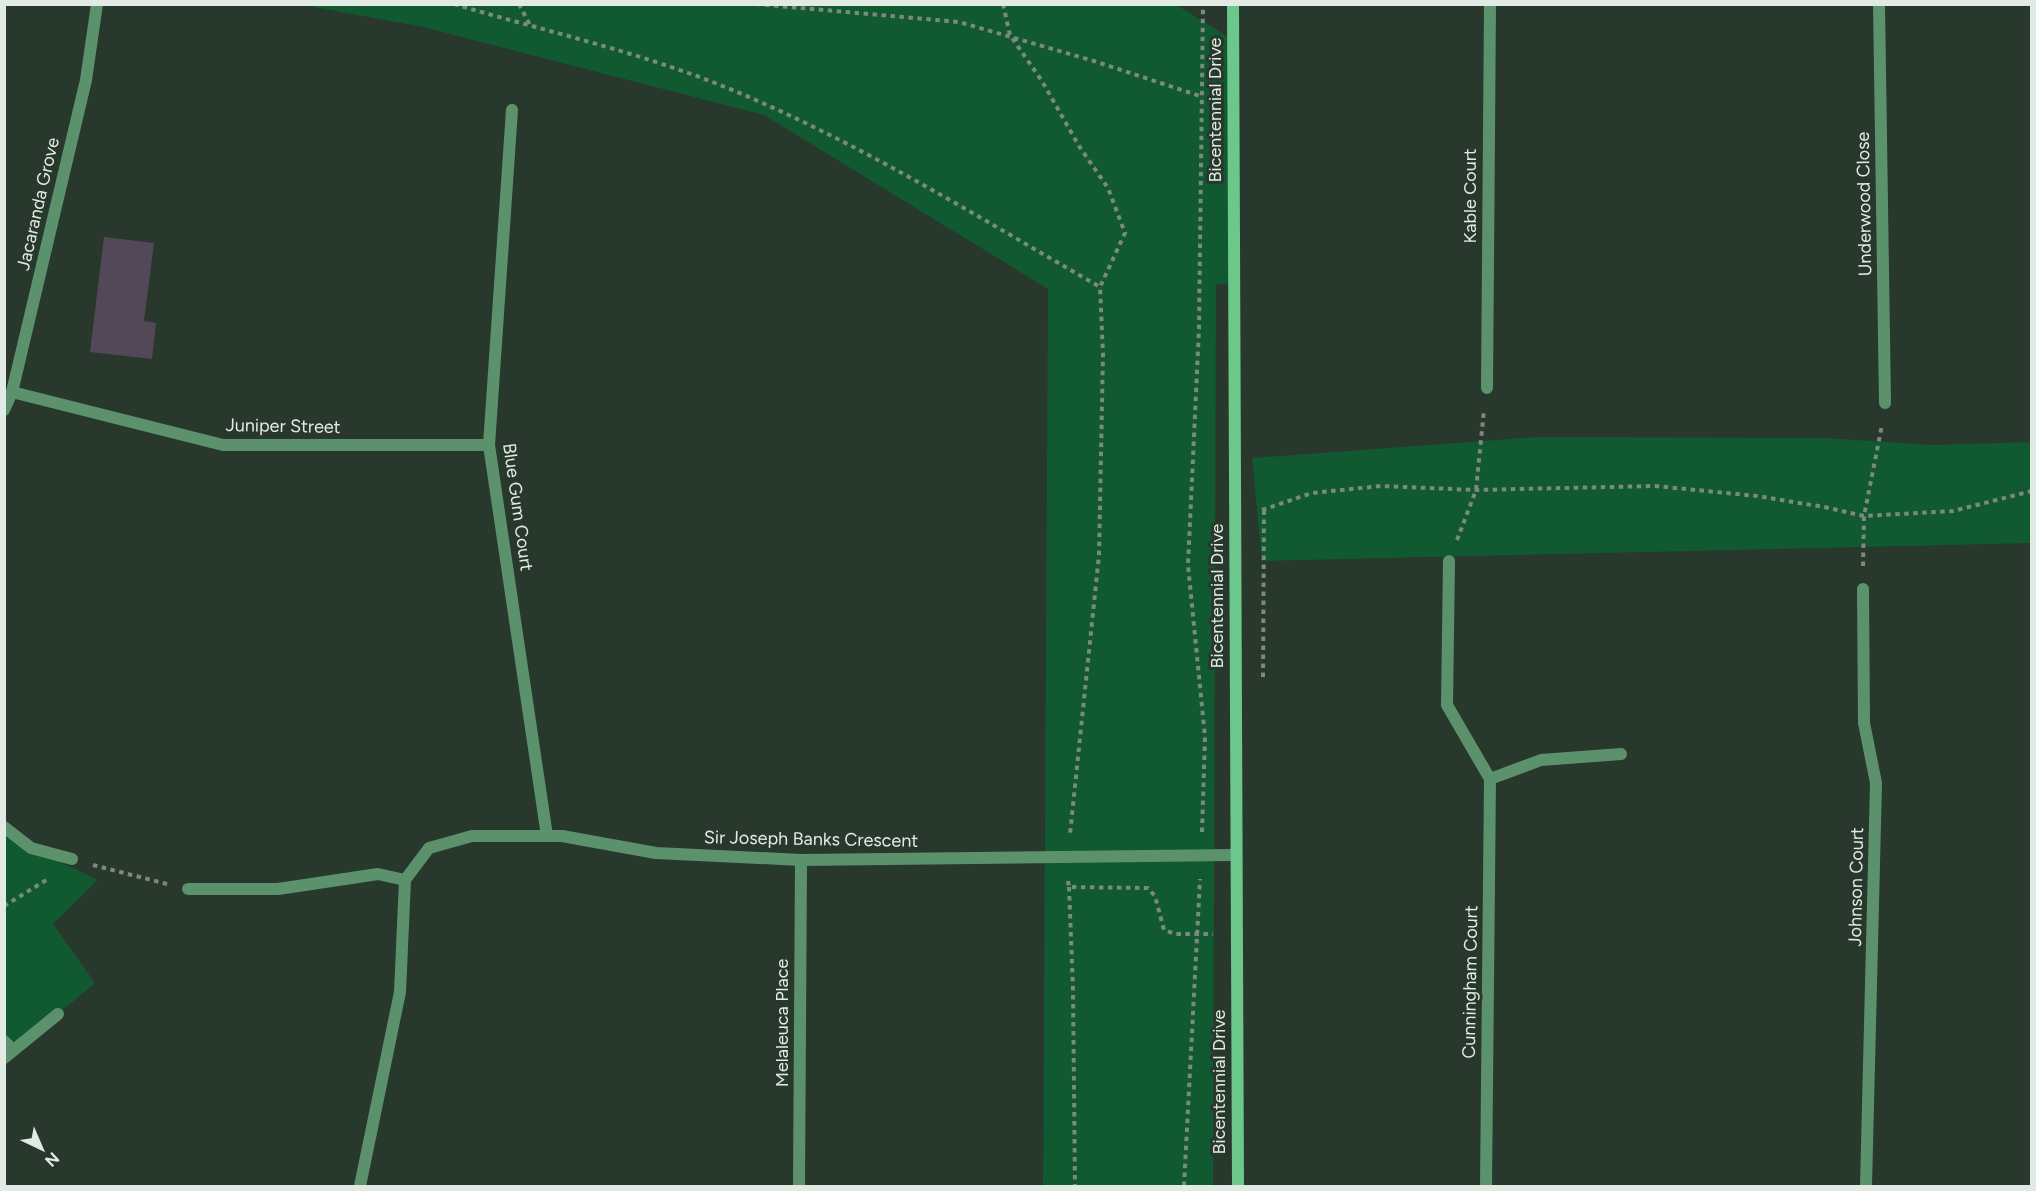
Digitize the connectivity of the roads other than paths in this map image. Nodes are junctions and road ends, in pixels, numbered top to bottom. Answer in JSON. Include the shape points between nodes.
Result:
{"nodes":[{"id":1,"x":97,"y":4,"type":"edge"},
{"id":2,"x":1233,"y":4,"type":"edge"},
{"id":3,"x":1490,"y":4,"type":"edge"},
{"id":4,"x":1879,"y":4,"type":"edge"},
{"id":5,"x":512,"y":110,"type":"dead end"},
{"id":6,"x":1487,"y":388,"type":"road end"},
{"id":7,"x":12,"y":392,"type":"junction"},
{"id":8,"x":1885,"y":403,"type":"road end"},
{"id":9,"x":4,"y":410,"type":"edge"},
{"id":10,"x":489,"y":445,"type":"junction"},
{"id":11,"x":1449,"y":561,"type":"road end"},
{"id":12,"x":1863,"y":589,"type":"road end"},
{"id":13,"x":1621,"y":754,"type":"dead end"},
{"id":14,"x":1490,"y":779,"type":"junction"},
{"id":15,"x":4,"y":827,"type":"edge"},
{"id":16,"x":547,"y":836,"type":"junction"},
{"id":17,"x":1235,"y":855,"type":"junction"},
{"id":18,"x":72,"y":859,"type":"road end"},
{"id":19,"x":801,"y":860,"type":"junction"},
{"id":20,"x":405,"y":880,"type":"junction"},
{"id":21,"x":188,"y":889,"type":"road end"},
{"id":22,"x":58,"y":1014,"type":"dead end"},
{"id":23,"x":4,"y":1041,"type":"edge"},
{"id":24,"x":9,"y":1054,"type":"edge"},
{"id":25,"x":360,"y":1186,"type":"edge"},
{"id":26,"x":799,"y":1186,"type":"edge"},
{"id":27,"x":1238,"y":1186,"type":"edge"},
{"id":28,"x":1485,"y":1186,"type":"edge"},
{"id":29,"x":1866,"y":1186,"type":"edge"}],
"edges":[{"from":1,"to":7,"type":"street","name":"Jacaranda Grove","via":[[86,80]]},
{"from":2,"to":17,"type":"street","name":"Bicentennial Drive"},
{"from":3,"to":6,"type":"street","name":"Kable Court"},
{"from":4,"to":8,"type":"street","name":"Underwood Close"},
{"from":5,"to":10,"type":"street","name":"Blue Gum Court"},
{"from":7,"to":9,"type":"street","name":"Jacaranda Grove"},
{"from":7,"to":10,"type":"street","name":"Juniper Street","via":[[223,445]]},
{"from":10,"to":16,"type":"street","name":"Blue Gum Court"},
{"from":11,"to":14,"type":"street","via":[[1447,705]]},
{"from":12,"to":29,"type":"street","name":"Johnson Court","via":[[1864,723],[1876,783]]},
{"from":13,"to":14,"type":"street","via":[[1541,760]]},
{"from":14,"to":28,"type":"street","name":"Cunningham Court"},
{"from":15,"to":18,"type":"street","via":[[31,848]]},
{"from":16,"to":19,"type":"street","name":"Sir Joseph Banks Crescent","via":[[656,854]]},
{"from":16,"to":20,"type":"street","name":"Sir Joseph Banks Crescent","via":[[472,836],[429,848]]},
{"from":17,"to":19,"type":"street","name":"Sir Joseph Banks Crescent"},
{"from":17,"to":27,"type":"street","name":"Bicentennial Drive"},
{"from":19,"to":26,"type":"street","name":"Melaleuca Place"},
{"from":20,"to":21,"type":"street","via":[[378,874],[278,889]]},
{"from":20,"to":25,"type":"street","via":[[400,992]]},
{"from":22,"to":24,"type":"street"},
{"from":23,"to":24,"type":"street"}]}
